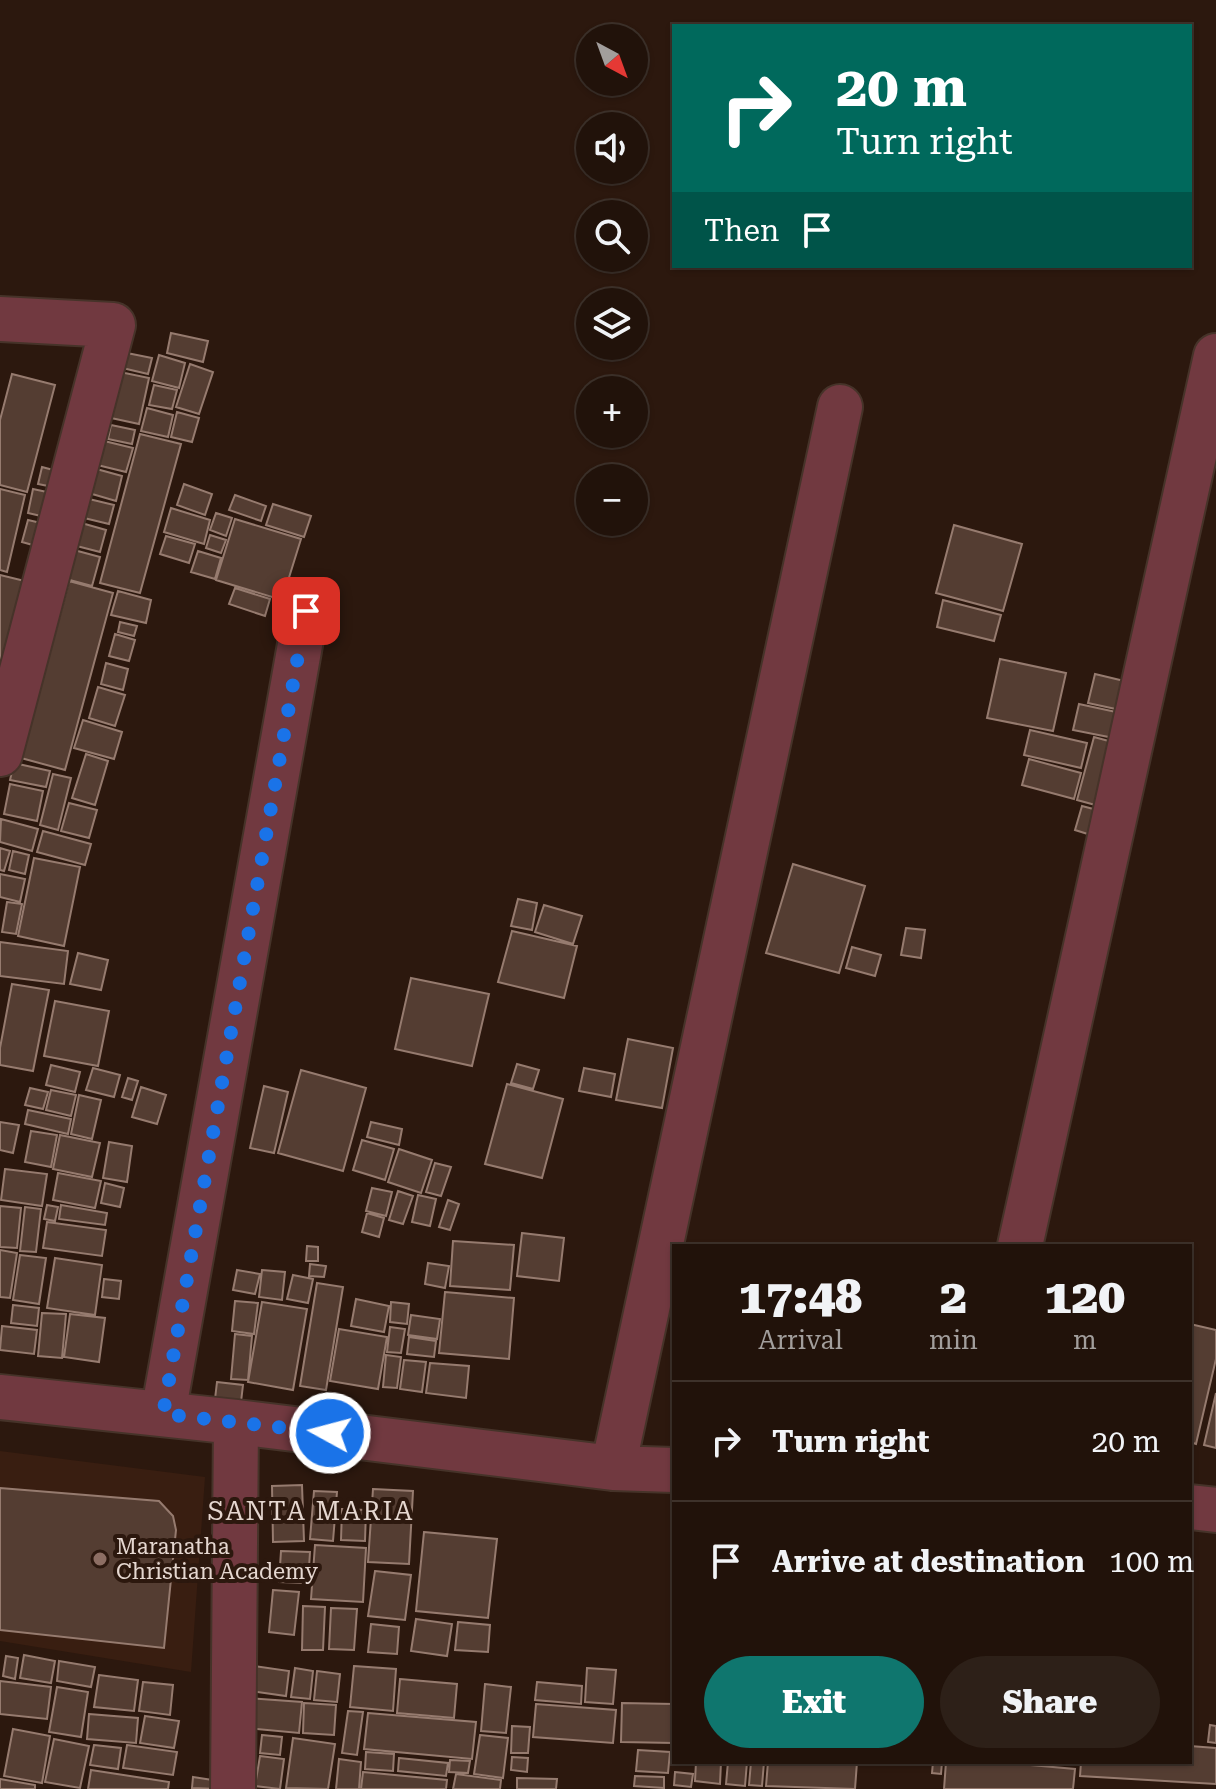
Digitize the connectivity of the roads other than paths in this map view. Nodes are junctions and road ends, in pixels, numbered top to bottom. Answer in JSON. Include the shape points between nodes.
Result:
{"nodes":[{"id":1,"x":0,"y":319,"type":"edge"},
{"id":2,"x":1216,"y":356,"type":"edge"},
{"id":3,"x":840,"y":407,"type":"dead end"},
{"id":4,"x":306,"y":611,"type":"dead end"},
{"id":5,"x":0,"y":754,"type":"edge"},
{"id":6,"x":1020,"y":1244,"type":"edge"},
{"id":7,"x":0,"y":1397,"type":"edge"},
{"id":8,"x":163,"y":1414,"type":"junction"},
{"id":9,"x":236,"y":1422,"type":"junction"},
{"id":10,"x":613,"y":1468,"type":"junction"},
{"id":11,"x":672,"y":1470,"type":"edge"},
{"id":12,"x":1192,"y":1507,"type":"edge"},
{"id":13,"x":1216,"y":1510,"type":"edge"},
{"id":14,"x":233,"y":1789,"type":"edge"}],
"edges":[{"from":1,"to":5,"type":"street","via":[[113,325]]},
{"from":2,"to":6,"type":"street"},
{"from":3,"to":10,"type":"street"},
{"from":4,"to":8,"type":"street"},
{"from":7,"to":8,"type":"street"},
{"from":8,"to":9,"type":"street"},
{"from":9,"to":10,"type":"street"},
{"from":9,"to":14,"type":"street"},
{"from":10,"to":11,"type":"street"},
{"from":12,"to":13,"type":"street"}]}
